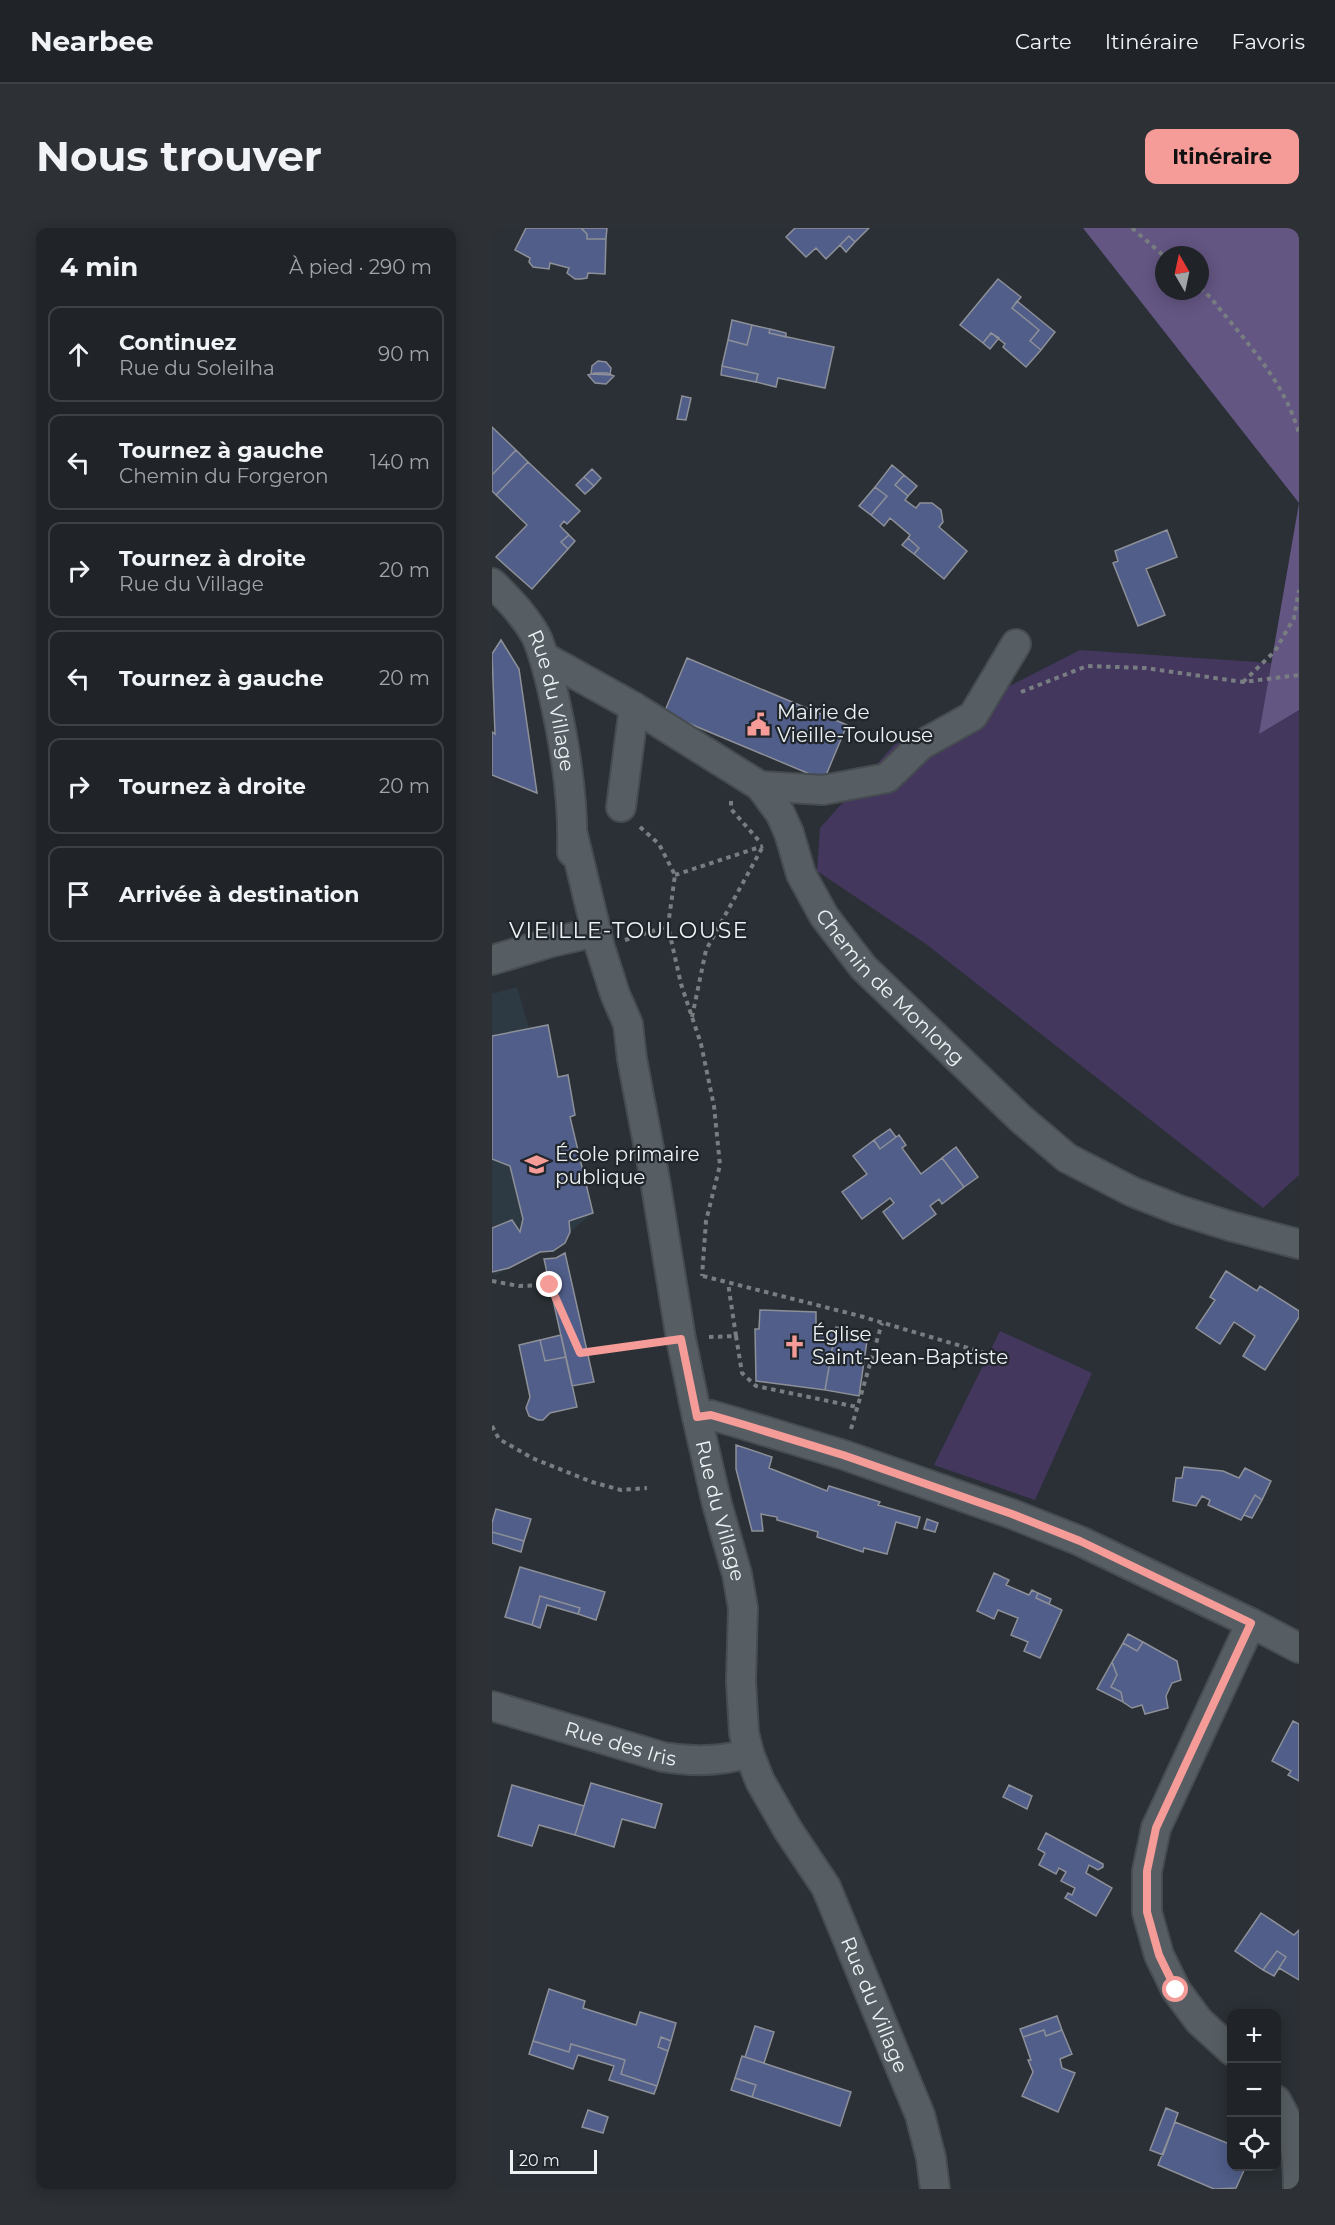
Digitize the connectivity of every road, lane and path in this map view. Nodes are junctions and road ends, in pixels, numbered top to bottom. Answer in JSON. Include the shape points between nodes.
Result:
{"nodes":[{"id":1,"x":1132,"y":228,"type":"edge"},
{"id":2,"x":1155,"y":248,"type":"edge"},
{"id":3,"x":1209,"y":296,"type":"edge"},
{"id":4,"x":1299,"y":434,"type":"edge"},
{"id":5,"x":492,"y":583,"type":"edge"},
{"id":6,"x":1299,"y":590,"type":"edge"},
{"id":7,"x":1016,"y":644,"type":"dead end"},
{"id":8,"x":544,"y":657,"type":"junction"},
{"id":9,"x":1299,"y":675,"type":"edge"},
{"id":10,"x":1243,"y":682,"type":"junction"},
{"id":11,"x":1017,"y":693,"type":"dead end"},
{"id":12,"x":634,"y":707,"type":"junction"},
{"id":13,"x":760,"y":786,"type":"junction"},
{"id":14,"x":621,"y":807,"type":"dead end"},
{"id":15,"x":645,"y":832,"type":"dead end"},
{"id":16,"x":763,"y":846,"type":"junction"},
{"id":17,"x":675,"y":875,"type":"junction"},
{"id":18,"x":668,"y":926,"type":"junction"},
{"id":19,"x":589,"y":934,"type":"junction"},
{"id":20,"x":627,"y":939,"type":"dead end"},
{"id":21,"x":492,"y":960,"type":"edge"},
{"id":22,"x":692,"y":1017,"type":"junction"},
{"id":23,"x":1299,"y":1244,"type":"edge"},
{"id":24,"x":492,"y":1281,"type":"edge"},
{"id":25,"x":728,"y":1283,"type":"junction"},
{"id":26,"x":882,"y":1323,"type":"junction"},
{"id":27,"x":736,"y":1336,"type":"junction"},
{"id":28,"x":720,"y":1338,"type":"dead end"},
{"id":29,"x":681,"y":1339,"type":"junction"},
{"id":30,"x":988,"y":1354,"type":"dead end"},
{"id":31,"x":857,"y":1407,"type":"junction"},
{"id":32,"x":697,"y":1417,"type":"junction"},
{"id":33,"x":492,"y":1426,"type":"edge"},
{"id":34,"x":843,"y":1455,"type":"junction"},
{"id":35,"x":647,"y":1488,"type":"dead end"},
{"id":36,"x":1251,"y":1623,"type":"junction"},
{"id":37,"x":1299,"y":1648,"type":"edge"},
{"id":38,"x":492,"y":1706,"type":"edge"},
{"id":39,"x":743,"y":1755,"type":"junction"},
{"id":40,"x":1227,"y":2046,"type":"edge"},
{"id":41,"x":1281,"y":2108,"type":"edge"},
{"id":42,"x":935,"y":2189,"type":"edge"},
{"id":43,"x":1298,"y":2189,"type":"edge"}],
"edges":[{"from":1,"to":2,"type":"path"},
{"from":3,"to":4,"type":"path","via":[[1273,376]]},
{"from":5,"to":8,"type":"street","name":"Rue du Village","via":[[524,617]]},
{"from":6,"to":10,"type":"path","via":[[1294,618],[1275,651]]},
{"from":7,"to":13,"type":"street","via":[[973,716],[921,745],[887,778],[823,790]]},
{"from":8,"to":12,"type":"street","name":"Chemin de Monlong"},
{"from":8,"to":19,"type":"street","name":"Rue du Village","via":[[562,736],[573,835],[572,877]]},
{"from":9,"to":10,"type":"path"},
{"from":10,"to":11,"type":"path","via":[[1144,668],[1087,666]]},
{"from":12,"to":13,"type":"street","name":"Chemin de Monlong"},
{"from":12,"to":14,"type":"street"},
{"from":13,"to":16,"type":"path","via":[[732,790],[730,809]]},
{"from":13,"to":23,"type":"street","name":"Chemin de Monlong","via":[[780,813],[801,874],[820,908],[863,968],[1067,1158],[1133,1192],[1179,1210]]},
{"from":15,"to":17,"type":"path","via":[[659,844]]},
{"from":16,"to":17,"type":"path"},
{"from":16,"to":22,"type":"path","via":[[706,950]]},
{"from":17,"to":18,"type":"path"},
{"from":18,"to":20,"type":"path"},
{"from":18,"to":22,"type":"path"},
{"from":19,"to":21,"type":"street"},
{"from":19,"to":29,"type":"street","name":"Rue du Village","via":[[592,981],[632,1059]]},
{"from":22,"to":25,"type":"path","via":[[714,1106],[720,1165],[706,1221],[702,1276]]},
{"from":24,"to":29,"type":"path","via":[[519,1286],[550,1285],[580,1353]]},
{"from":25,"to":26,"type":"path"},
{"from":25,"to":27,"type":"path"},
{"from":26,"to":30,"type":"path"},
{"from":26,"to":31,"type":"path"},
{"from":27,"to":28,"type":"path"},
{"from":27,"to":31,"type":"path","via":[[742,1373],[756,1386]]},
{"from":29,"to":32,"type":"street","name":"Rue du Village"},
{"from":31,"to":34,"type":"path"},
{"from":32,"to":34,"type":"street","via":[[711,1415]]},
{"from":32,"to":39,"type":"street","name":"Rue du Village","via":[[743,1608]]},
{"from":33,"to":35,"type":"path","via":[[499,1439],[532,1458],[621,1490]]},
{"from":34,"to":36,"type":"street","via":[[1080,1541]]},
{"from":36,"to":37,"type":"street"},
{"from":36,"to":40,"type":"street","via":[[1156,1828],[1147,1871],[1147,1912],[1159,1955],[1176,1990],[1199,2021]]},
{"from":38,"to":39,"type":"street","name":"Rue des Iris","via":[[663,1757],[689,1761],[727,1760]]},
{"from":39,"to":42,"type":"street","name":"Rue du Village","via":[[826,1887],[920,2115]]},
{"from":41,"to":43,"type":"street","via":[[1298,2156]]}]}
